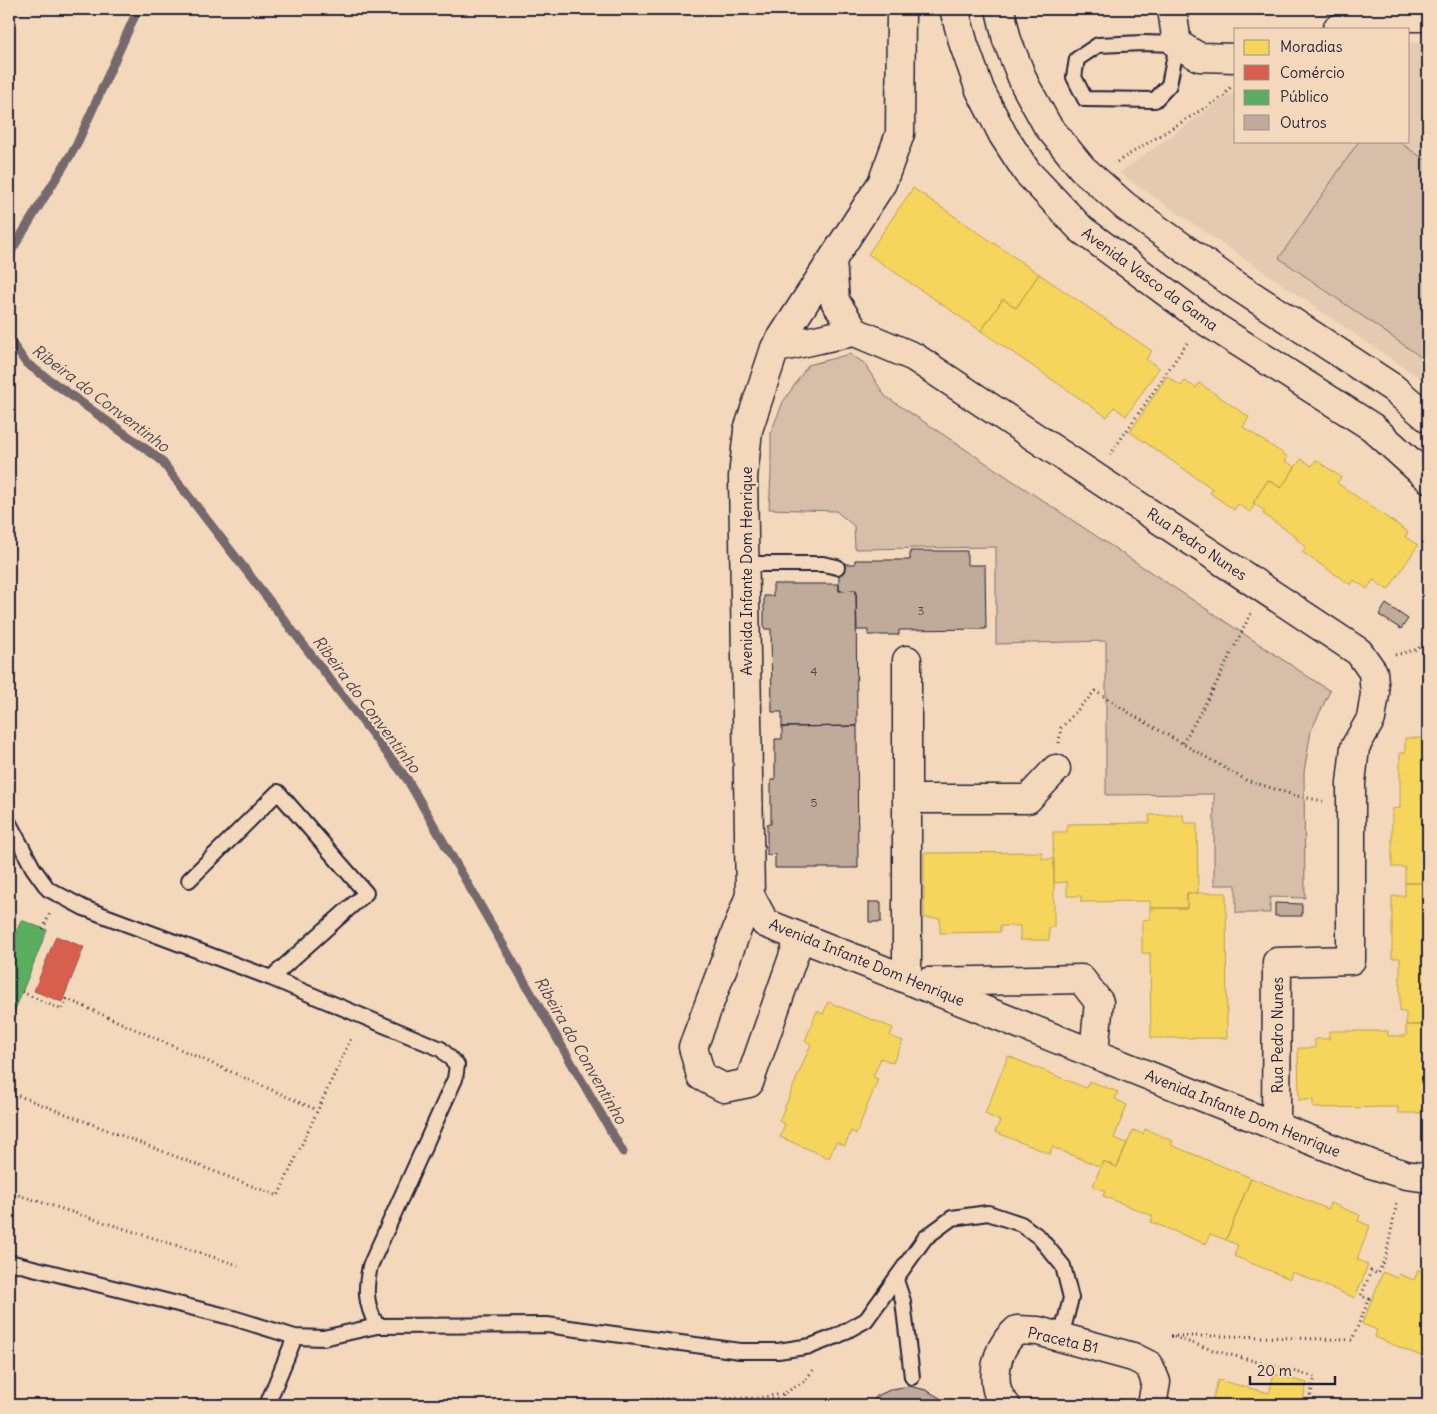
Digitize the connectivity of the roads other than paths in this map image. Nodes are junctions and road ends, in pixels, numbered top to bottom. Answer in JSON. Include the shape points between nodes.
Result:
{"nodes":[{"id":1,"x":901,"y":9,"type":"edge"},
{"id":2,"x":954,"y":9,"type":"edge"},
{"id":3,"x":1000,"y":9,"type":"edge"},
{"id":4,"x":1172,"y":9,"type":"edge"},
{"id":5,"x":1428,"y":17,"type":"edge"},
{"id":6,"x":1341,"y":28,"type":"edge"},
{"id":7,"x":1177,"y":44,"type":"junction"},
{"id":8,"x":1234,"y":58,"type":"edge"},
{"id":9,"x":832,"y":260,"type":"junction"},
{"id":10,"x":855,"y":332,"type":"junction"},
{"id":11,"x":775,"y":348,"type":"junction"},
{"id":12,"x":1428,"y":418,"type":"edge"},
{"id":13,"x":1428,"y":478,"type":"edge"},
{"id":14,"x":744,"y":564,"type":"junction"},
{"id":15,"x":837,"y":567,"type":"dead end"},
{"id":16,"x":907,"y":660,"type":"dead end"},
{"id":17,"x":1056,"y":769,"type":"road end"},
{"id":18,"x":908,"y":799,"type":"junction"},
{"id":19,"x":9,"y":823,"type":"edge"},
{"id":20,"x":189,"y":880,"type":"dead end"},
{"id":21,"x":750,"y":895,"type":"junction"},
{"id":22,"x":800,"y":937,"type":"junction"},
{"id":23,"x":271,"y":978,"type":"junction"},
{"id":24,"x":912,"y":980,"type":"junction"},
{"id":25,"x":1094,"y":1053,"type":"junction"},
{"id":26,"x":1276,"y":1126,"type":"junction"},
{"id":27,"x":1417,"y":1177,"type":"edge"},
{"id":28,"x":9,"y":1262,"type":"edge"},
{"id":29,"x":896,"y":1280,"type":"junction"},
{"id":30,"x":377,"y":1326,"type":"junction"},
{"id":31,"x":294,"y":1337,"type":"junction"},
{"id":32,"x":1061,"y":1337,"type":"junction"},
{"id":33,"x":912,"y":1377,"type":"dead end"},
{"id":34,"x":267,"y":1405,"type":"edge"},
{"id":35,"x":1006,"y":1405,"type":"edge"},
{"id":36,"x":1152,"y":1405,"type":"edge"}],
"edges":[{"from":1,"to":9,"type":"street","via":[[900,134],[882,183]]},
{"from":2,"to":13,"type":"street","name":"Avenida Vasco da Gama","via":[[980,90],[1002,135],[1027,172],[1081,229],[1204,320],[1372,427]]},
{"from":3,"to":12,"type":"street","via":[[1007,40],[1025,86],[1047,125],[1082,168],[1133,211],[1231,282],[1393,388]]},
{"from":4,"to":7,"type":"street"},
{"from":5,"to":6,"type":"street","via":[[1360,21]]},
{"from":7,"to":7,"type":"lane","via":[[1098,45],[1077,59],[1074,77],[1085,99],[1155,100],[1169,85]]},
{"from":7,"to":8,"type":"street","via":[[1199,57]]},
{"from":9,"to":10,"type":"street","via":[[834,301]]},
{"from":9,"to":11,"type":"street","name":"Avenida Infante Dom Henrique"},
{"from":10,"to":11,"type":"street"},
{"from":10,"to":26,"type":"street","name":"Rua Pedro Nunes","via":[[914,357],[1359,652],[1373,672],[1375,694],[1371,719],[1355,747],[1351,783],[1351,960],[1277,962]]},
{"from":11,"to":14,"type":"street","name":"Avenida Infante Dom Henrique","via":[[748,430],[744,477]]},
{"from":14,"to":15,"type":"lane","via":[[823,564]]},
{"from":14,"to":21,"type":"street","name":"Avenida Infante Dom Henrique"},
{"from":16,"to":18,"type":"street"},
{"from":17,"to":18,"type":"street","via":[[1028,799]]},
{"from":18,"to":24,"type":"street"},
{"from":19,"to":23,"type":"lane","via":[[48,889],[84,908]]},
{"from":20,"to":23,"type":"lane","via":[[278,792],[366,893]]},
{"from":21,"to":22,"type":"street","name":"Avenida Infante Dom Henrique","via":[[765,923]]},
{"from":21,"to":22,"type":"street","via":[[693,1047],[701,1076],[724,1088],[749,1083]]},
{"from":22,"to":24,"type":"street","name":"Avenida Infante Dom Henrique"},
{"from":23,"to":30,"type":"lane","via":[[441,1048],[457,1065],[455,1079],[370,1266],[366,1289]]},
{"from":24,"to":25,"type":"street","name":"Avenida Infante Dom Henrique"},
{"from":24,"to":25,"type":"street","via":[[1081,979],[1099,1002]]},
{"from":25,"to":26,"type":"street","name":"Avenida Infante Dom Henrique"},
{"from":26,"to":27,"type":"street","name":"Avenida Infante Dom Henrique","via":[[1371,1164]]},
{"from":28,"to":31,"type":"lane","via":[[230,1317]]},
{"from":29,"to":30,"type":"lane","via":[[866,1320],[811,1346],[778,1351],[740,1351],[547,1326]]},
{"from":29,"to":32,"type":"lane","via":[[925,1238],[952,1218],[988,1213],[1021,1224],[1039,1237],[1063,1266],[1071,1298]]},
{"from":29,"to":33,"type":"lane","via":[[903,1301]]},
{"from":30,"to":31,"type":"lane","via":[[322,1338]]},
{"from":31,"to":34,"type":"lane"},
{"from":32,"to":35,"type":"street","name":"Praceta B1","via":[[1017,1330],[1005,1342],[995,1378],[998,1394]]},
{"from":32,"to":36,"type":"street","name":"Praceta B1","via":[[1133,1357],[1149,1365],[1156,1382]]}]}
